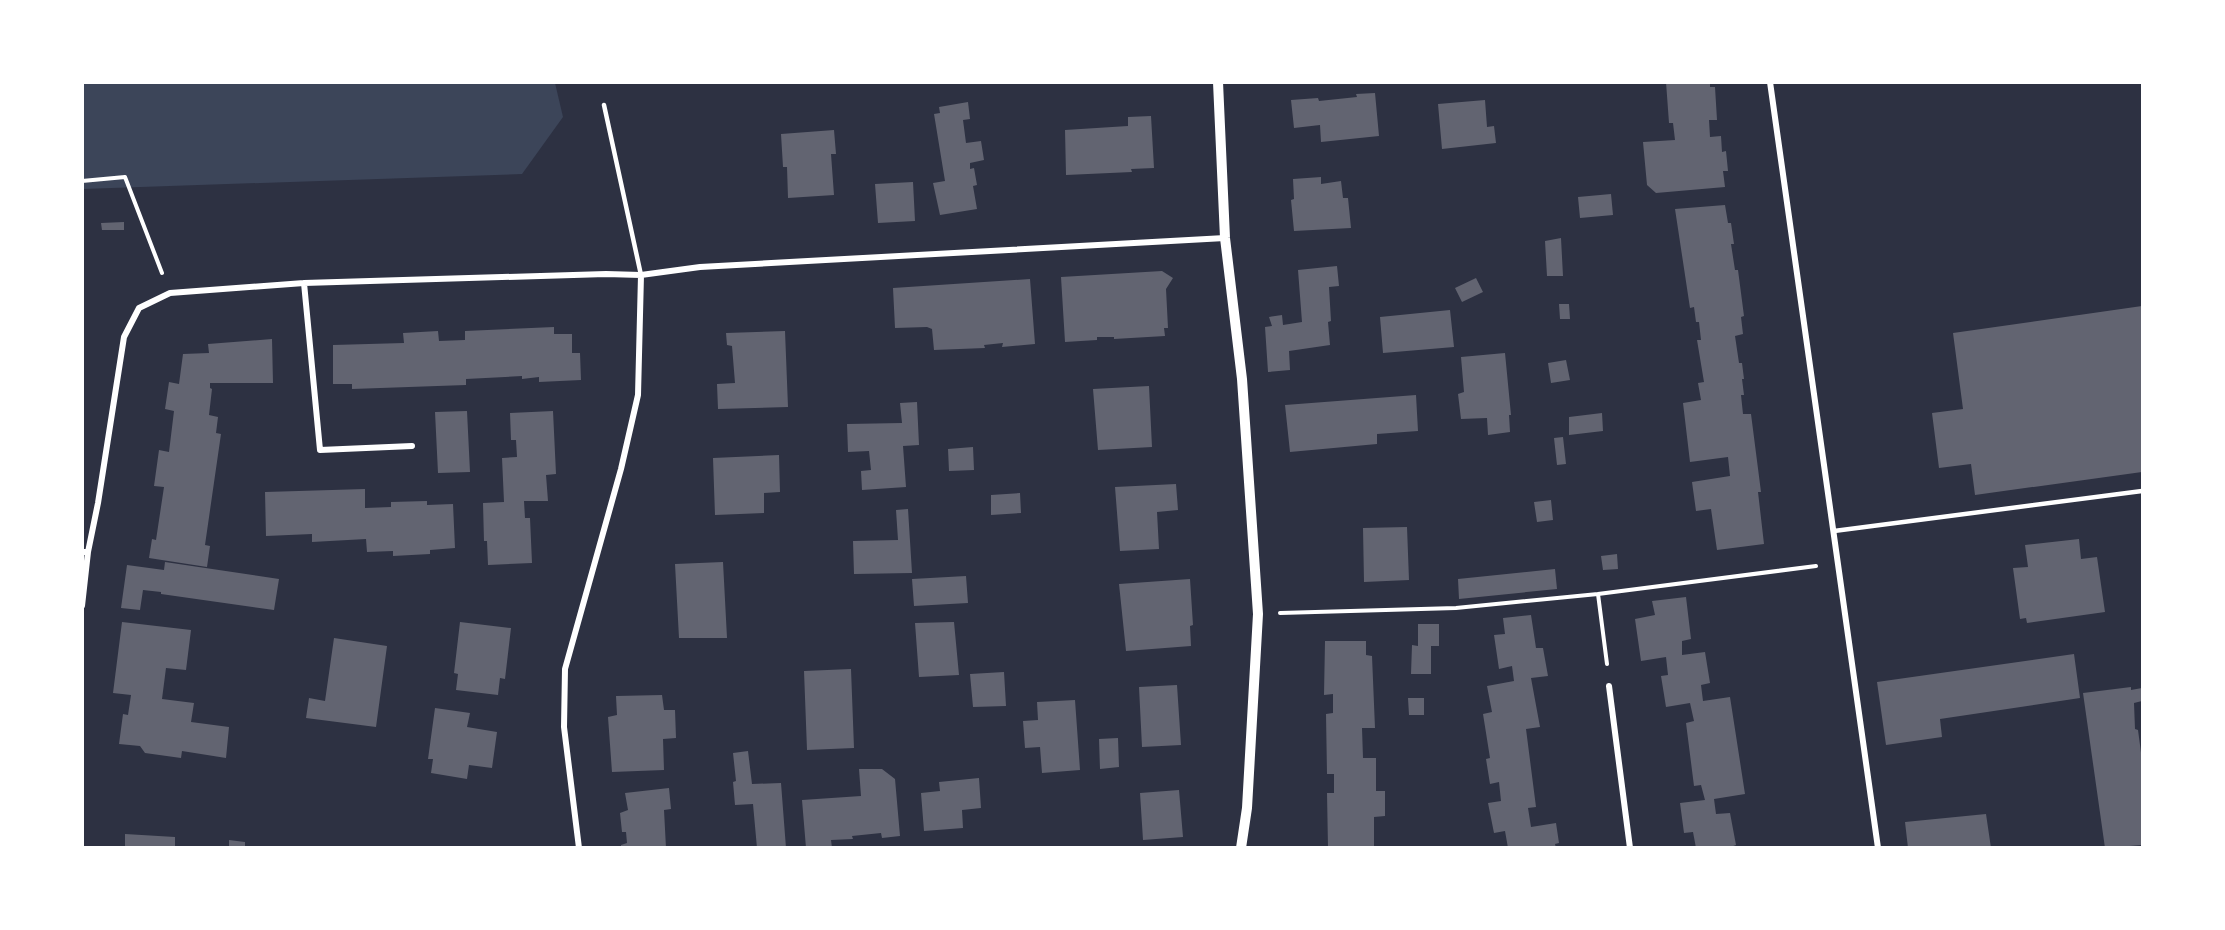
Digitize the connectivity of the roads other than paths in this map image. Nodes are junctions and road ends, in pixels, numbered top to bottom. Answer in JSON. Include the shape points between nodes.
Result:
{"nodes":[{"id":1,"x":1218,"y":82,"type":"edge"},
{"id":2,"x":1770,"y":82,"type":"edge"},
{"id":3,"x":604,"y":105,"type":"dead end"},
{"id":4,"x":1226,"y":238,"type":"junction"},
{"id":5,"x":641,"y":275,"type":"junction"},
{"id":6,"x":304,"y":283,"type":"junction"},
{"id":7,"x":412,"y":446,"type":"dead end"},
{"id":8,"x":2142,"y":490,"type":"edge"},
{"id":9,"x":1834,"y":531,"type":"junction"},
{"id":10,"x":85,"y":552,"type":"edge"},
{"id":11,"x":82,"y":606,"type":"edge"},
{"id":12,"x":1609,"y":686,"type":"road end"},
{"id":13,"x":579,"y":848,"type":"edge"},
{"id":14,"x":1240,"y":848,"type":"edge"},
{"id":15,"x":1630,"y":848,"type":"edge"},
{"id":16,"x":1878,"y":848,"type":"edge"}],
"edges":[{"from":1,"to":4,"type":"street"},
{"from":2,"to":9,"type":"street"},
{"from":3,"to":5,"type":"lane"},
{"from":4,"to":5,"type":"street","via":[[700,267]]},
{"from":4,"to":14,"type":"street","via":[[1242,379],[1258,614],[1247,808]]},
{"from":5,"to":6,"type":"street"},
{"from":5,"to":13,"type":"street","via":[[638,395],[565,669],[564,727]]},
{"from":6,"to":7,"type":"street","via":[[320,450]]},
{"from":6,"to":10,"type":"street","via":[[170,293],[139,308],[124,338],[98,503]]},
{"from":8,"to":9,"type":"lane"},
{"from":9,"to":16,"type":"street"},
{"from":10,"to":11,"type":"street"},
{"from":12,"to":15,"type":"street"}]}
